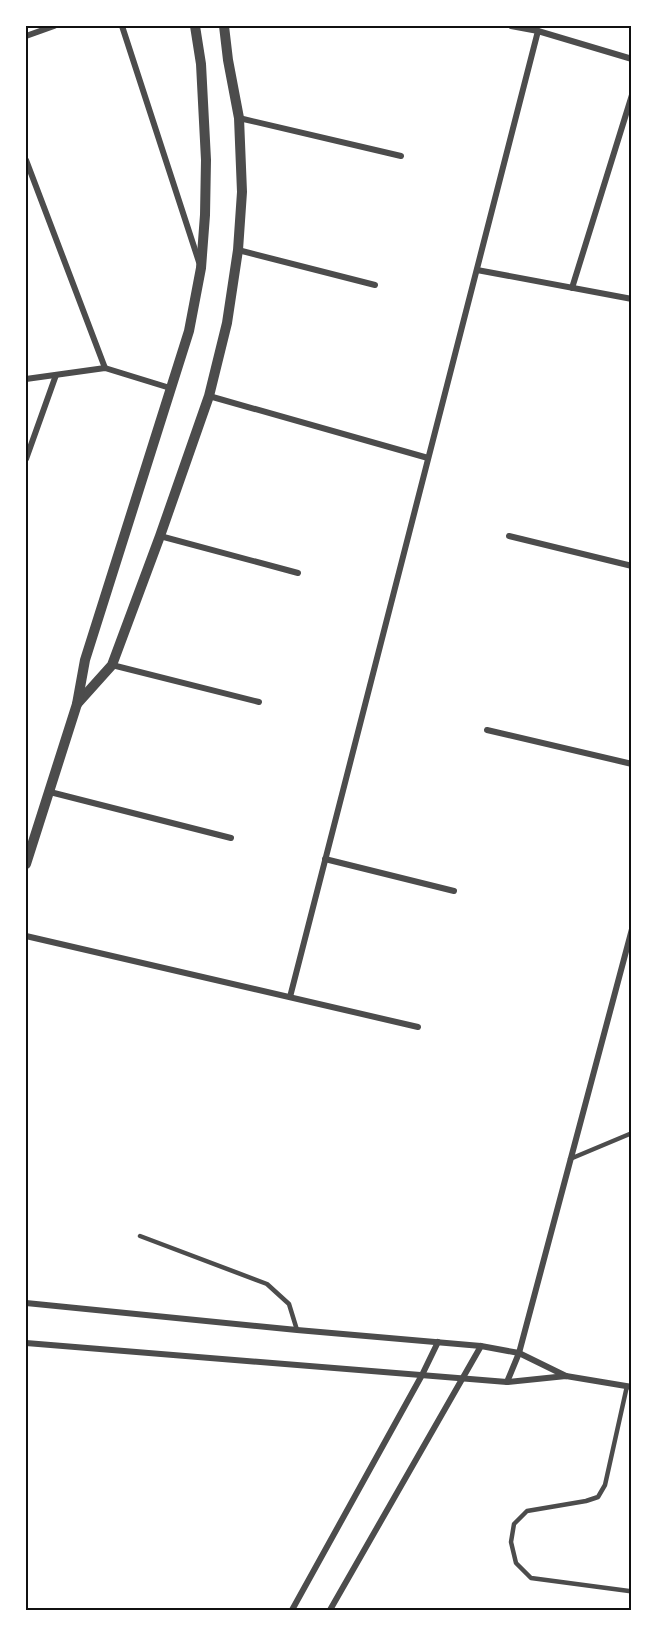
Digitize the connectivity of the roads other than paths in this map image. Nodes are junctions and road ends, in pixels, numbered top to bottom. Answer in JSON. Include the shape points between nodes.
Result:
{"nodes":[{"id":1,"x":54,"y":26,"type":"edge"},
{"id":2,"x":122,"y":26,"type":"edge"},
{"id":3,"x":195,"y":26,"type":"edge"},
{"id":4,"x":224,"y":26,"type":"edge"},
{"id":5,"x":510,"y":26,"type":"edge"},
{"id":6,"x":538,"y":31,"type":"junction"},
{"id":7,"x":26,"y":36,"type":"edge"},
{"id":8,"x":632,"y":59,"type":"edge"},
{"id":9,"x":632,"y":95,"type":"edge"},
{"id":10,"x":239,"y":118,"type":"junction"},
{"id":11,"x":401,"y":156,"type":"dead end"},
{"id":12,"x":26,"y":160,"type":"edge"},
{"id":13,"x":237,"y":250,"type":"junction"},
{"id":14,"x":201,"y":268,"type":"junction"},
{"id":15,"x":477,"y":270,"type":"junction"},
{"id":16,"x":375,"y":285,"type":"dead end"},
{"id":17,"x":572,"y":288,"type":"junction"},
{"id":18,"x":632,"y":299,"type":"edge"},
{"id":19,"x":105,"y":368,"type":"junction"},
{"id":20,"x":56,"y":375,"type":"junction"},
{"id":21,"x":26,"y":379,"type":"edge"},
{"id":22,"x":170,"y":388,"type":"junction"},
{"id":23,"x":208,"y":396,"type":"junction"},
{"id":24,"x":428,"y":458,"type":"junction"},
{"id":25,"x":26,"y":459,"type":"edge"},
{"id":26,"x":160,"y":536,"type":"junction"},
{"id":27,"x":509,"y":536,"type":"dead end"},
{"id":28,"x":632,"y":566,"type":"edge"},
{"id":29,"x":298,"y":573,"type":"dead end"},
{"id":30,"x":112,"y":665,"type":"junction"},
{"id":31,"x":259,"y":702,"type":"dead end"},
{"id":32,"x":77,"y":704,"type":"junction"},
{"id":33,"x":487,"y":730,"type":"dead end"},
{"id":34,"x":632,"y":764,"type":"edge"},
{"id":35,"x":50,"y":792,"type":"junction"},
{"id":36,"x":231,"y":838,"type":"dead end"},
{"id":37,"x":325,"y":859,"type":"junction"},
{"id":38,"x":26,"y":864,"type":"edge"},
{"id":39,"x":454,"y":891,"type":"dead end"},
{"id":40,"x":632,"y":929,"type":"edge"},
{"id":41,"x":26,"y":936,"type":"edge"},
{"id":42,"x":290,"y":998,"type":"junction"},
{"id":43,"x":418,"y":1028,"type":"dead end"},
{"id":44,"x":632,"y":1133,"type":"edge"},
{"id":45,"x":570,"y":1159,"type":"junction"},
{"id":46,"x":140,"y":1236,"type":"dead end"},
{"id":47,"x":26,"y":1303,"type":"edge"},
{"id":48,"x":297,"y":1330,"type":"junction"},
{"id":49,"x":438,"y":1342,"type":"junction"},
{"id":50,"x":26,"y":1343,"type":"edge"},
{"id":51,"x":481,"y":1346,"type":"junction"},
{"id":52,"x":519,"y":1353,"type":"junction"},
{"id":53,"x":422,"y":1375,"type":"junction"},
{"id":54,"x":566,"y":1376,"type":"junction"},
{"id":55,"x":463,"y":1379,"type":"junction"},
{"id":56,"x":507,"y":1382,"type":"junction"},
{"id":57,"x":629,"y":1386,"type":"edge"},
{"id":58,"x":629,"y":1591,"type":"dead end"},
{"id":59,"x":292,"y":1611,"type":"edge"},
{"id":60,"x":330,"y":1611,"type":"edge"}],
"edges":[{"from":1,"to":7,"type":"street"},
{"from":2,"to":14,"type":"street"},
{"from":3,"to":14,"type":"street","via":[[206,160]]},
{"from":4,"to":10,"type":"street"},
{"from":5,"to":6,"type":"street"},
{"from":6,"to":8,"type":"street"},
{"from":6,"to":15,"type":"street"},
{"from":9,"to":17,"type":"street"},
{"from":10,"to":11,"type":"street"},
{"from":10,"to":13,"type":"street","via":[[242,192]]},
{"from":12,"to":19,"type":"street"},
{"from":13,"to":16,"type":"street"},
{"from":13,"to":23,"type":"street","via":[[227,323]]},
{"from":14,"to":22,"type":"street","via":[[189,331]]},
{"from":15,"to":17,"type":"street"},
{"from":15,"to":24,"type":"street"},
{"from":17,"to":18,"type":"street"},
{"from":19,"to":20,"type":"street"},
{"from":19,"to":22,"type":"street"},
{"from":20,"to":21,"type":"street"},
{"from":20,"to":25,"type":"street"},
{"from":22,"to":32,"type":"street","via":[[85,660]]},
{"from":23,"to":24,"type":"street"},
{"from":23,"to":26,"type":"street"},
{"from":24,"to":37,"type":"street"},
{"from":26,"to":29,"type":"street"},
{"from":26,"to":30,"type":"street"},
{"from":27,"to":28,"type":"street"},
{"from":30,"to":31,"type":"street"},
{"from":30,"to":32,"type":"street"},
{"from":32,"to":35,"type":"street"},
{"from":33,"to":34,"type":"street"},
{"from":35,"to":36,"type":"street"},
{"from":35,"to":38,"type":"street"},
{"from":37,"to":39,"type":"street"},
{"from":37,"to":42,"type":"street"},
{"from":40,"to":45,"type":"street"},
{"from":41,"to":42,"type":"street"},
{"from":42,"to":43,"type":"street"},
{"from":44,"to":45,"type":"lane"},
{"from":45,"to":52,"type":"street"},
{"from":46,"to":48,"type":"lane","via":[[267,1284],[289,1304]]},
{"from":47,"to":48,"type":"street"},
{"from":48,"to":49,"type":"street"},
{"from":49,"to":51,"type":"street"},
{"from":49,"to":53,"type":"street"},
{"from":50,"to":53,"type":"street"},
{"from":51,"to":52,"type":"street"},
{"from":51,"to":55,"type":"street"},
{"from":52,"to":54,"type":"street"},
{"from":52,"to":56,"type":"street"},
{"from":53,"to":55,"type":"street"},
{"from":53,"to":59,"type":"street"},
{"from":54,"to":56,"type":"street"},
{"from":54,"to":57,"type":"street"},
{"from":55,"to":56,"type":"street"},
{"from":55,"to":60,"type":"street"},
{"from":57,"to":58,"type":"lane","via":[[605,1485],[598,1497],[527,1511],[514,1524],[511,1542],[516,1563],[531,1578]]}]}
